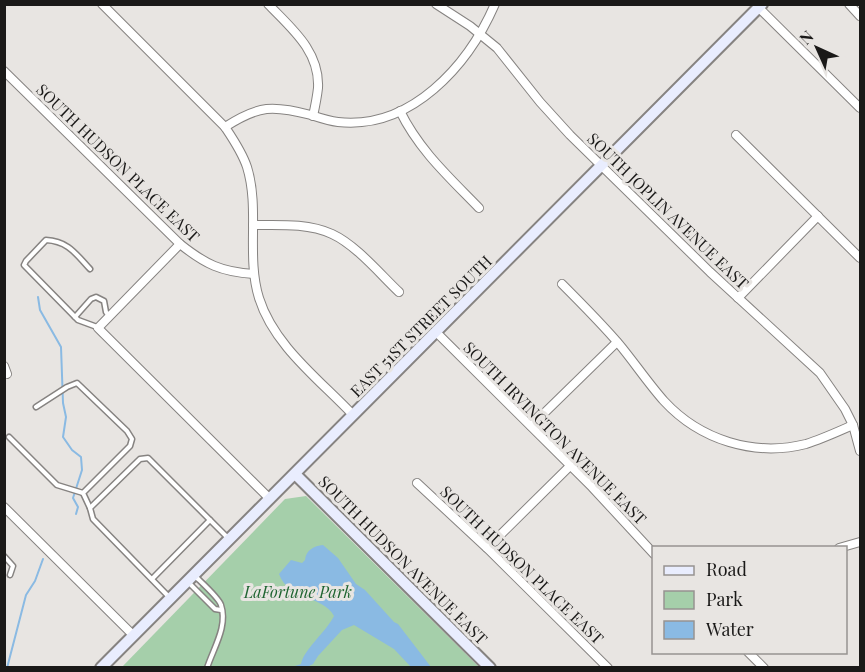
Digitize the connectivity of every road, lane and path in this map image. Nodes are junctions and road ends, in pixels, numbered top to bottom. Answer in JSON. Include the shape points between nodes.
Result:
{"nodes":[{"id":1,"x":102,"y":4,"type":"edge"},
{"id":2,"x":268,"y":4,"type":"edge"},
{"id":3,"x":436,"y":4,"type":"edge"},
{"id":4,"x":495,"y":4,"type":"edge"},
{"id":5,"x":849,"y":4,"type":"edge"},
{"id":6,"x":760,"y":6,"type":"edge"},
{"id":7,"x":861,"y":16,"type":"edge"},
{"id":8,"x":481,"y":34,"type":"junction"},
{"id":9,"x":4,"y":70,"type":"edge"},
{"id":10,"x":861,"y":108,"type":"edge"},
{"id":11,"x":400,"y":111,"type":"junction"},
{"id":12,"x":313,"y":116,"type":"junction"},
{"id":13,"x":225,"y":127,"type":"junction"},
{"id":14,"x":736,"y":135,"type":"dead end"},
{"id":15,"x":602,"y":165,"type":"junction"},
{"id":16,"x":479,"y":208,"type":"dead end"},
{"id":17,"x":818,"y":216,"type":"junction"},
{"id":18,"x":253,"y":225,"type":"junction"},
{"id":19,"x":180,"y":244,"type":"junction"},
{"id":20,"x":861,"y":258,"type":"edge"},
{"id":21,"x":90,"y":269,"type":"dead end"},
{"id":22,"x":254,"y":274,"type":"junction"},
{"id":23,"x":562,"y":284,"type":"dead end"},
{"id":24,"x":399,"y":292,"type":"dead end"},
{"id":25,"x":738,"y":298,"type":"junction"},
{"id":26,"x":109,"y":316,"type":"junction"},
{"id":27,"x":75,"y":317,"type":"junction"},
{"id":28,"x":98,"y":328,"type":"junction"},
{"id":29,"x":436,"y":332,"type":"junction"},
{"id":30,"x":617,"y":342,"type":"junction"},
{"id":31,"x":36,"y":407,"type":"dead end"},
{"id":32,"x":353,"y":415,"type":"junction"},
{"id":33,"x":853,"y":425,"type":"junction"},
{"id":34,"x":531,"y":426,"type":"junction"},
{"id":35,"x":9,"y":437,"type":"dead end"},
{"id":36,"x":861,"y":451,"type":"edge"},
{"id":37,"x":570,"y":466,"type":"junction"},
{"id":38,"x":295,"y":474,"type":"junction"},
{"id":39,"x":417,"y":483,"type":"dead end"},
{"id":40,"x":83,"y":493,"type":"junction"},
{"id":41,"x":270,"y":498,"type":"junction"},
{"id":42,"x":4,"y":507,"type":"edge"},
{"id":43,"x":90,"y":508,"type":"junction"},
{"id":44,"x":11,"y":514,"type":"junction"},
{"id":45,"x":4,"y":520,"type":"edge"},
{"id":46,"x":210,"y":520,"type":"junction"},
{"id":47,"x":230,"y":540,"type":"junction"},
{"id":48,"x":861,"y":542,"type":"edge"},
{"id":49,"x":846,"y":546,"type":"edge"},
{"id":50,"x":487,"y":548,"type":"junction"},
{"id":51,"x":652,"y":552,"type":"edge"},
{"id":52,"x":4,"y":556,"type":"edge"},
{"id":53,"x":10,"y":575,"type":"dead end"},
{"id":54,"x":191,"y":578,"type":"junction"},
{"id":55,"x":152,"y":579,"type":"junction"},
{"id":56,"x":171,"y":598,"type":"junction"},
{"id":57,"x":221,"y":610,"type":"junction"},
{"id":58,"x":134,"y":635,"type":"junction"},
{"id":59,"x":750,"y":654,"type":"edge"},
{"id":60,"x":101,"y":668,"type":"edge"},
{"id":61,"x":207,"y":668,"type":"edge"},
{"id":62,"x":490,"y":668,"type":"edge"},
{"id":63,"x":608,"y":668,"type":"edge"},
{"id":64,"x":764,"y":668,"type":"edge"}],
"edges":[{"from":1,"to":13,"type":"street"},
{"from":2,"to":12,"type":"street","via":[[310,50],[317,68],[318,87]]},
{"from":3,"to":8,"type":"street","name":"SOUTH JOPLIN AVENUE EAST"},
{"from":4,"to":8,"type":"street"},
{"from":5,"to":7,"type":"street"},
{"from":6,"to":10,"type":"street"},
{"from":6,"to":15,"type":"main road","name":"EAST 51ST STREET SOUTH"},
{"from":8,"to":11,"type":"street","via":[[442,83]]},
{"from":8,"to":15,"type":"street","name":"SOUTH JOPLIN AVENUE EAST","via":[[562,127]]},
{"from":9,"to":19,"type":"street","name":"SOUTH HUDSON PLACE EAST"},
{"from":11,"to":12,"type":"street","via":[[353,123]]},
{"from":11,"to":16,"type":"street","via":[[423,150]]},
{"from":12,"to":13,"type":"street","via":[[267,108],[250,112]]},
{"from":13,"to":18,"type":"street","via":[[247,165]]},
{"from":14,"to":17,"type":"street"},
{"from":15,"to":25,"type":"street","name":"SOUTH JOPLIN AVENUE EAST"},
{"from":15,"to":29,"type":"main road","name":"EAST 51ST STREET SOUTH"},
{"from":17,"to":20,"type":"street"},
{"from":17,"to":25,"type":"street"},
{"from":18,"to":22,"type":"street"},
{"from":18,"to":24,"type":"street","via":[[308,227],[333,234]]},
{"from":19,"to":22,"type":"street","name":"SOUTH HUDSON PLACE EAST","via":[[212,267]]},
{"from":19,"to":26,"type":"street"},
{"from":21,"to":27,"type":"lane","via":[[59,240],[46,240],[24,265]]},
{"from":22,"to":32,"type":"street","via":[[273,329]]},
{"from":23,"to":30,"type":"street"},
{"from":25,"to":33,"type":"street","name":"SOUTH JOPLIN AVENUE EAST","via":[[820,373]]},
{"from":26,"to":27,"type":"lane","via":[[103,299],[96,297]]},
{"from":26,"to":28,"type":"street"},
{"from":27,"to":28,"type":"lane"},
{"from":28,"to":41,"type":"street"},
{"from":29,"to":32,"type":"main road","name":"EAST 51ST STREET SOUTH"},
{"from":29,"to":34,"type":"street","name":"SOUTH IRVINGTON AVENUE EAST"},
{"from":30,"to":33,"type":"street","via":[[674,410],[721,440],[750,447],[782,448],[822,439]]},
{"from":30,"to":34,"type":"street"},
{"from":31,"to":40,"type":"lane","via":[[77,383],[132,439],[130,446]]},
{"from":32,"to":38,"type":"main road","name":"EAST 51ST STREET SOUTH"},
{"from":33,"to":36,"type":"street","name":"SOUTH JOPLIN AVENUE EAST"},
{"from":34,"to":37,"type":"street","name":"SOUTH IRVINGTON AVENUE EAST"},
{"from":35,"to":40,"type":"lane","via":[[57,485]]},
{"from":37,"to":50,"type":"street"},
{"from":37,"to":51,"type":"street","name":"SOUTH IRVINGTON AVENUE EAST"},
{"from":38,"to":41,"type":"main road","name":"EAST 51ST STREET SOUTH"},
{"from":38,"to":62,"type":"main road","name":"SOUTH HUDSON AVENUE EAST"},
{"from":39,"to":50,"type":"street","name":"SOUTH HUDSON PLACE EAST"},
{"from":40,"to":43,"type":"lane"},
{"from":41,"to":47,"type":"main road","name":"EAST 51ST STREET SOUTH"},
{"from":42,"to":44,"type":"street"},
{"from":43,"to":46,"type":"lane","via":[[140,459],[148,458]]},
{"from":43,"to":55,"type":"lane","via":[[93,519]]},
{"from":44,"to":45,"type":"lane"},
{"from":44,"to":58,"type":"street"},
{"from":46,"to":47,"type":"lane"},
{"from":46,"to":55,"type":"lane"},
{"from":47,"to":54,"type":"main road","name":"EAST 51ST STREET SOUTH"},
{"from":48,"to":49,"type":"street"},
{"from":50,"to":63,"type":"street","name":"SOUTH HUDSON PLACE EAST"},
{"from":52,"to":53,"type":"lane","via":[[13,566]]},
{"from":54,"to":56,"type":"main road","name":"EAST 51ST STREET SOUTH"},
{"from":54,"to":57,"type":"lane","via":[[215,609]]},
{"from":54,"to":57,"type":"lane","via":[[221,604]]},
{"from":55,"to":56,"type":"lane"},
{"from":56,"to":58,"type":"main road","name":"EAST 51ST STREET SOUTH"},
{"from":57,"to":61,"type":"lane","via":[[222,627]]},
{"from":58,"to":60,"type":"main road","name":"EAST 51ST STREET SOUTH"},
{"from":59,"to":64,"type":"street"}]}
